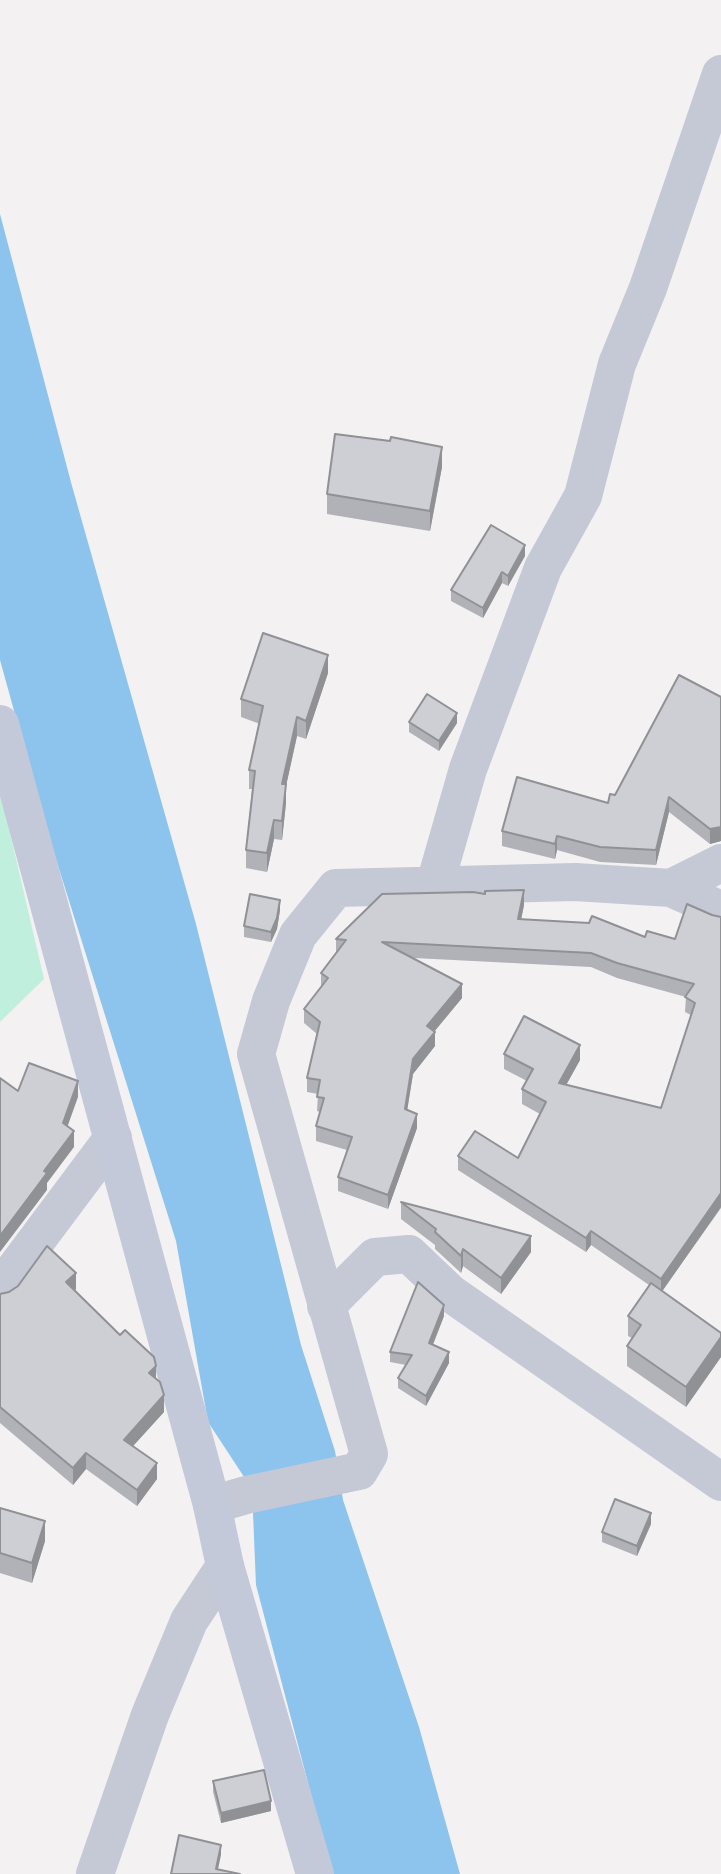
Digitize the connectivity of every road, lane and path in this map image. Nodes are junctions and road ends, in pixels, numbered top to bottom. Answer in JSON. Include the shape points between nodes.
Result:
{"nodes":[{"id":1,"x":721,"y":75,"type":"edge"},
{"id":2,"x":0,"y":723,"type":"edge"},
{"id":3,"x":721,"y":863,"type":"edge"},
{"id":4,"x":435,"y":884,"type":"junction"},
{"id":5,"x":671,"y":888,"type":"junction"},
{"id":6,"x":721,"y":910,"type":"edge"},
{"id":7,"x":113,"y":1138,"type":"junction"},
{"id":8,"x":0,"y":1289,"type":"edge"},
{"id":9,"x":326,"y":1306,"type":"junction"},
{"id":10,"x":721,"y":1482,"type":"edge"},
{"id":11,"x":229,"y":1500,"type":"junction"},
{"id":12,"x":225,"y":1566,"type":"junction"},
{"id":13,"x":95,"y":1874,"type":"edge"},
{"id":14,"x":315,"y":1874,"type":"edge"}],
"edges":[{"from":1,"to":4,"type":"street","via":[[617,364],[583,496],[543,568],[468,769]]},
{"from":2,"to":7,"type":"main road"},
{"from":3,"to":5,"type":"street"},
{"from":4,"to":5,"type":"street","via":[[575,882]]},
{"from":4,"to":9,"type":"street","via":[[336,888],[298,935],[256,1054]]},
{"from":5,"to":6,"type":"street"},
{"from":7,"to":8,"type":"street"},
{"from":7,"to":11,"type":"main road"},
{"from":9,"to":10,"type":"street","via":[[375,1257],[409,1254],[450,1293]]},
{"from":9,"to":11,"type":"street","via":[[369,1454],[359,1471]]},
{"from":11,"to":12,"type":"main road"},
{"from":12,"to":13,"type":"street","via":[[189,1621],[150,1715]]},
{"from":12,"to":14,"type":"main road"}]}
